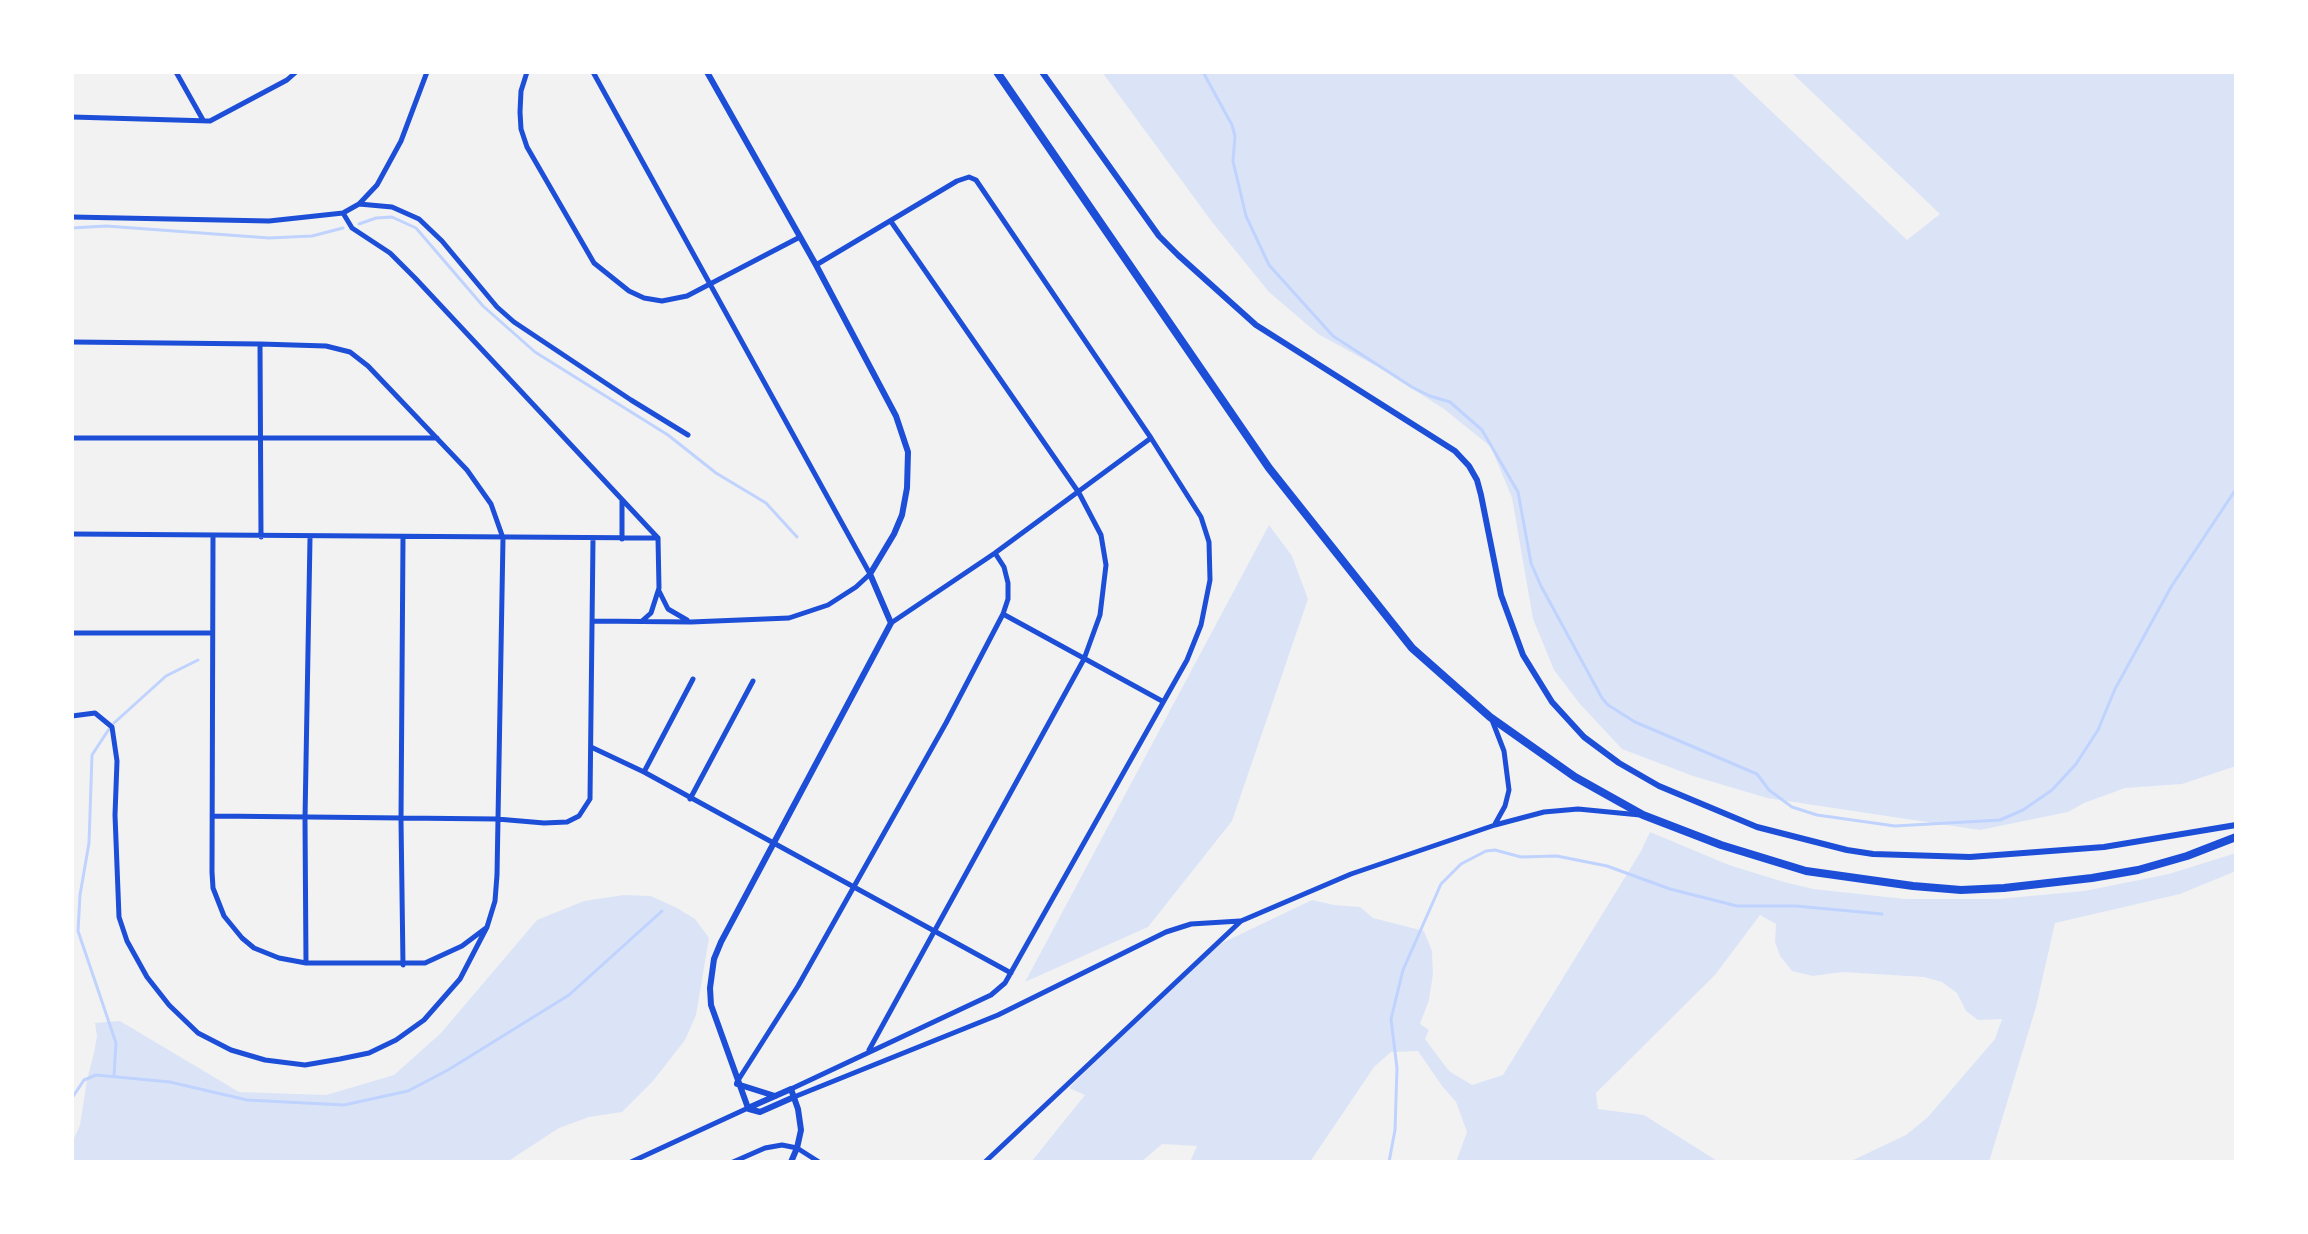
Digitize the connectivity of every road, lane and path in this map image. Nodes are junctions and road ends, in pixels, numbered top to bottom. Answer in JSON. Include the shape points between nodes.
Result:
{"nodes":[{"id":1,"x":176,"y":72,"type":"edge"},
{"id":2,"x":427,"y":72,"type":"edge"},
{"id":3,"x":527,"y":72,"type":"edge"},
{"id":4,"x":593,"y":72,"type":"edge"},
{"id":5,"x":707,"y":72,"type":"edge"},
{"id":6,"x":997,"y":72,"type":"edge"},
{"id":7,"x":1042,"y":72,"type":"edge"},
{"id":8,"x":294,"y":73,"type":"edge"},
{"id":9,"x":72,"y":117,"type":"edge"},
{"id":10,"x":203,"y":121,"type":"junction"},
{"id":11,"x":359,"y":204,"type":"junction"},
{"id":12,"x":343,"y":213,"type":"junction"},
{"id":13,"x":72,"y":217,"type":"edge"},
{"id":14,"x":892,"y":222,"type":"junction"},
{"id":15,"x":800,"y":237,"type":"junction"},
{"id":16,"x":816,"y":265,"type":"junction"},
{"id":17,"x":712,"y":285,"type":"junction"},
{"id":18,"x":72,"y":342,"type":"edge"},
{"id":19,"x":260,"y":344,"type":"junction"},
{"id":20,"x":688,"y":435,"type":"dead end"},
{"id":21,"x":72,"y":438,"type":"edge"},
{"id":22,"x":437,"y":438,"type":"junction"},
{"id":23,"x":1151,"y":438,"type":"junction"},
{"id":24,"x":261,"y":439,"type":"junction"},
{"id":25,"x":1079,"y":493,"type":"junction"},
{"id":26,"x":622,"y":499,"type":"junction"},
{"id":27,"x":72,"y":534,"type":"edge"},
{"id":28,"x":213,"y":537,"type":"junction"},
{"id":29,"x":261,"y":537,"type":"junction"},
{"id":30,"x":403,"y":537,"type":"junction"},
{"id":31,"x":310,"y":538,"type":"junction"},
{"id":32,"x":503,"y":538,"type":"junction"},
{"id":33,"x":658,"y":538,"type":"junction"},
{"id":34,"x":593,"y":539,"type":"junction"},
{"id":35,"x":622,"y":539,"type":"junction"},
{"id":36,"x":995,"y":553,"type":"junction"},
{"id":37,"x":870,"y":574,"type":"junction"},
{"id":38,"x":659,"y":588,"type":"junction"},
{"id":39,"x":1003,"y":614,"type":"junction"},
{"id":40,"x":593,"y":621,"type":"junction"},
{"id":41,"x":641,"y":621,"type":"junction"},
{"id":42,"x":691,"y":622,"type":"junction"},
{"id":43,"x":891,"y":623,"type":"junction"},
{"id":44,"x":72,"y":633,"type":"edge"},
{"id":45,"x":212,"y":633,"type":"junction"},
{"id":46,"x":1084,"y":659,"type":"junction"},
{"id":47,"x":693,"y":679,"type":"dead end"},
{"id":48,"x":753,"y":681,"type":"dead end"},
{"id":49,"x":1162,"y":701,"type":"junction"},
{"id":50,"x":72,"y":716,"type":"edge"},
{"id":51,"x":1490,"y":717,"type":"junction"},
{"id":52,"x":591,"y":747,"type":"junction"},
{"id":53,"x":644,"y":772,"type":"junction"},
{"id":54,"x":690,"y":799,"type":"junction"},
{"id":55,"x":1643,"y":815,"type":"junction"},
{"id":56,"x":214,"y":816,"type":"junction"},
{"id":57,"x":305,"y":819,"type":"junction"},
{"id":58,"x":497,"y":819,"type":"junction"},
{"id":59,"x":401,"y":820,"type":"junction"},
{"id":60,"x":1495,"y":825,"type":"junction"},
{"id":61,"x":2236,"y":825,"type":"edge"},
{"id":62,"x":2236,"y":837,"type":"edge"},
{"id":63,"x":773,"y":843,"type":"junction"},
{"id":64,"x":854,"y":886,"type":"junction"},
{"id":65,"x":1241,"y":921,"type":"junction"},
{"id":66,"x":487,"y":927,"type":"junction"},
{"id":67,"x":935,"y":931,"type":"junction"},
{"id":68,"x":306,"y":963,"type":"junction"},
{"id":69,"x":403,"y":965,"type":"junction"},
{"id":70,"x":1011,"y":973,"type":"junction"},
{"id":71,"x":869,"y":1051,"type":"junction"},
{"id":72,"x":737,"y":1083,"type":"junction"},
{"id":73,"x":791,"y":1089,"type":"junction"},
{"id":74,"x":775,"y":1096,"type":"junction"},
{"id":75,"x":794,"y":1097,"type":"junction"},
{"id":76,"x":748,"y":1108,"type":"junction"},
{"id":77,"x":797,"y":1148,"type":"junction"},
{"id":78,"x":631,"y":1162,"type":"edge"},
{"id":79,"x":733,"y":1162,"type":"edge"},
{"id":80,"x":791,"y":1162,"type":"edge"},
{"id":81,"x":819,"y":1162,"type":"edge"},
{"id":82,"x":985,"y":1162,"type":"edge"}],
"edges":[{"from":1,"to":10,"type":"street"},
{"from":2,"to":11,"type":"street","via":[[401,141],[377,185]]},
{"from":3,"to":17,"type":"street","via":[[520,112],[527,147],[594,263],[644,298],[677,299]]},
{"from":4,"to":17,"type":"street"},
{"from":5,"to":15,"type":"street"},
{"from":6,"to":51,"type":"main road","via":[[1269,468],[1412,648]]},
{"from":7,"to":61,"type":"street","via":[[1178,255],[1256,325],[1455,451],[1469,466],[1481,495],[1501,595],[1523,655],[1552,702],[1584,737],[1619,763],[1659,786],[1757,827],[1873,854],[1970,857],[2104,847]]},
{"from":8,"to":10,"type":"street","via":[[216,119]]},
{"from":9,"to":10,"type":"street"},
{"from":11,"to":12,"type":"street"},
{"from":11,"to":20,"type":"street","via":[[392,207],[419,219],[514,322]]},
{"from":12,"to":13,"type":"street","via":[[269,221]]},
{"from":12,"to":26,"type":"street","via":[[352,228],[390,253],[415,278]]},
{"from":14,"to":16,"type":"street"},
{"from":14,"to":23,"type":"street","via":[[957,181],[976,180]]},
{"from":14,"to":25,"type":"street"},
{"from":15,"to":16,"type":"street"},
{"from":15,"to":17,"type":"street"},
{"from":16,"to":37,"type":"street","via":[[896,416],[908,452],[902,515]]},
{"from":17,"to":37,"type":"street"},
{"from":18,"to":19,"type":"street"},
{"from":19,"to":22,"type":"street","via":[[350,352]]},
{"from":19,"to":24,"type":"street"},
{"from":21,"to":24,"type":"street"},
{"from":22,"to":24,"type":"street"},
{"from":22,"to":32,"type":"street","via":[[480,487]]},
{"from":23,"to":25,"type":"street"},
{"from":23,"to":49,"type":"street","via":[[1201,517],[1210,562],[1198,635]]},
{"from":24,"to":29,"type":"street"},
{"from":25,"to":36,"type":"street"},
{"from":25,"to":46,"type":"street","via":[[1101,535],[1106,565],[1100,615]]},
{"from":26,"to":33,"type":"street"},
{"from":26,"to":35,"type":"street"},
{"from":27,"to":28,"type":"street"},
{"from":28,"to":29,"type":"street"},
{"from":28,"to":45,"type":"street"},
{"from":29,"to":31,"type":"street"},
{"from":30,"to":31,"type":"street"},
{"from":30,"to":32,"type":"street"},
{"from":30,"to":59,"type":"street"},
{"from":31,"to":57,"type":"street"},
{"from":32,"to":34,"type":"street"},
{"from":32,"to":58,"type":"street"},
{"from":33,"to":35,"type":"street"},
{"from":33,"to":38,"type":"street"},
{"from":34,"to":35,"type":"street"},
{"from":34,"to":40,"type":"street"},
{"from":36,"to":39,"type":"street","via":[[1008,583]]},
{"from":36,"to":43,"type":"street"},
{"from":37,"to":42,"type":"street","via":[[843,597],[804,615]]},
{"from":37,"to":43,"type":"street"},
{"from":38,"to":41,"type":"street","via":[[651,613]]},
{"from":38,"to":42,"type":"street","via":[[668,609]]},
{"from":39,"to":46,"type":"street"},
{"from":39,"to":64,"type":"street"},
{"from":40,"to":41,"type":"street"},
{"from":40,"to":52,"type":"street"},
{"from":41,"to":42,"type":"street"},
{"from":43,"to":63,"type":"street"},
{"from":44,"to":45,"type":"street"},
{"from":45,"to":56,"type":"street"},
{"from":46,"to":49,"type":"street"},
{"from":46,"to":67,"type":"street"},
{"from":47,"to":53,"type":"street"},
{"from":48,"to":54,"type":"street"},
{"from":49,"to":70,"type":"street"},
{"from":50,"to":66,"type":"street","via":[[95,713],[114,735],[116,893],[127,941],[169,1005],[198,1033],[231,1050],[305,1065],[369,1053],[396,1040],[443,1001]]},
{"from":51,"to":55,"type":"main road","via":[[1575,777]]},
{"from":51,"to":60,"type":"street","via":[[1504,751],[1509,790]]},
{"from":52,"to":53,"type":"street"},
{"from":52,"to":58,"type":"street","via":[[590,799],[583,813],[567,822]]},
{"from":53,"to":54,"type":"street"},
{"from":54,"to":63,"type":"street"},
{"from":55,"to":60,"type":"street","via":[[1578,809]]},
{"from":55,"to":62,"type":"main road","via":[[1806,871],[1961,890],[2108,876]]},
{"from":56,"to":57,"type":"street"},
{"from":56,"to":68,"type":"street","via":[[213,888],[224,916],[254,948]]},
{"from":57,"to":59,"type":"street"},
{"from":57,"to":68,"type":"street"},
{"from":58,"to":59,"type":"street"},
{"from":58,"to":66,"type":"street","via":[[495,901]]},
{"from":59,"to":69,"type":"street"},
{"from":60,"to":65,"type":"street","via":[[1351,874]]},
{"from":63,"to":64,"type":"street"},
{"from":63,"to":72,"type":"street","via":[[721,942],[711,974],[711,1005]]},
{"from":64,"to":67,"type":"street"},
{"from":64,"to":72,"type":"street"},
{"from":65,"to":75,"type":"street","via":[[1191,924],[1166,932],[998,1015]]},
{"from":65,"to":82,"type":"street"},
{"from":66,"to":69,"type":"street","via":[[445,955]]},
{"from":67,"to":70,"type":"street"},
{"from":67,"to":71,"type":"street"},
{"from":68,"to":69,"type":"street"},
{"from":70,"to":71,"type":"street","via":[[991,995]]},
{"from":71,"to":73,"type":"street"},
{"from":72,"to":74,"type":"street"},
{"from":72,"to":76,"type":"street"},
{"from":73,"to":74,"type":"street"},
{"from":73,"to":75,"type":"street"},
{"from":74,"to":76,"type":"street"},
{"from":75,"to":76,"type":"street","via":[[760,1112]]},
{"from":75,"to":77,"type":"street","via":[[801,1130]]},
{"from":76,"to":78,"type":"street"},
{"from":77,"to":79,"type":"street","via":[[774,1146]]},
{"from":77,"to":80,"type":"street"},
{"from":77,"to":81,"type":"street"}]}
